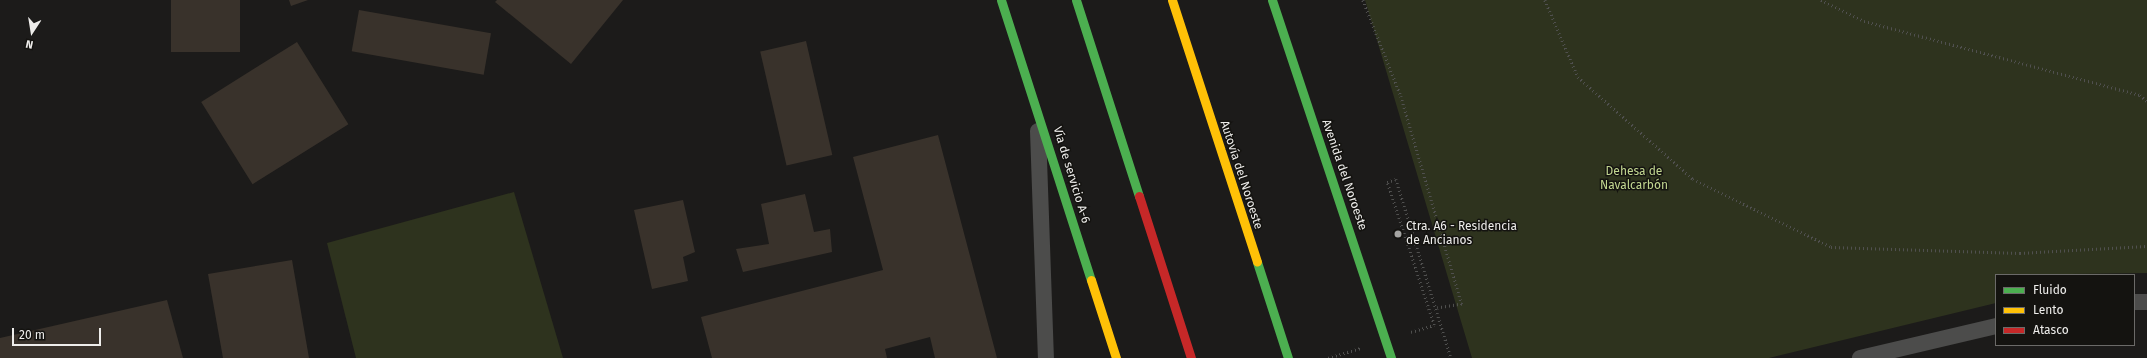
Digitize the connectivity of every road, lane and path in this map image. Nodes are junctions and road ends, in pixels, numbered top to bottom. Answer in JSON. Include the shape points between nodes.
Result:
{"nodes":[{"id":1,"x":1001,"y":0,"type":"edge"},
{"id":2,"x":1071,"y":0,"type":"edge"},
{"id":3,"x":1076,"y":0,"type":"edge"},
{"id":4,"x":1172,"y":0,"type":"edge"},
{"id":5,"x":1272,"y":0,"type":"edge"},
{"id":6,"x":1363,"y":0,"type":"edge"},
{"id":7,"x":1545,"y":0,"type":"edge"},
{"id":8,"x":1821,"y":0,"type":"edge"},
{"id":9,"x":1096,"y":63,"type":"junction"},
{"id":10,"x":2147,"y":101,"type":"edge"},
{"id":11,"x":1038,"y":107,"type":"junction"},
{"id":12,"x":2147,"y":246,"type":"edge"},
{"id":13,"x":2135,"y":302,"type":"edge"},
{"id":14,"x":2147,"y":302,"type":"edge"},
{"id":15,"x":1437,"y":308,"type":"junction"},
{"id":16,"x":1995,"y":326,"type":"edge"},
{"id":17,"x":1404,"y":334,"type":"dead end"},
{"id":18,"x":1366,"y":346,"type":"dead end"},
{"id":19,"x":1046,"y":358,"type":"edge"},
{"id":20,"x":1116,"y":358,"type":"edge"},
{"id":21,"x":1190,"y":358,"type":"edge"},
{"id":22,"x":1288,"y":358,"type":"edge"},
{"id":23,"x":1328,"y":358,"type":"edge"},
{"id":24,"x":1391,"y":358,"type":"edge"},
{"id":25,"x":1451,"y":358,"type":"edge"},
{"id":26,"x":1860,"y":358,"type":"edge"}],
"edges":[{"from":1,"to":11,"type":"main road","name":"Vía de servicio A-6"},
{"from":2,"to":9,"type":"main road"},
{"from":3,"to":9,"type":"main road"},
{"from":4,"to":22,"type":"main road","name":"Autovía del Noroeste"},
{"from":5,"to":24,"type":"main road","name":"Avenida del Noroeste"},
{"from":6,"to":15,"type":"path","via":[[1401,96],[1462,304]]},
{"from":7,"to":12,"type":"path","via":[[1578,77],[1693,179],[1831,247],[2020,253]]},
{"from":8,"to":10,"type":"path","via":[[1864,21],[2140,95]]},
{"from":9,"to":21,"type":"main road"},
{"from":11,"to":19,"type":"lane"},
{"from":11,"to":20,"type":"main road","name":"Vía de servicio A-6"},
{"from":13,"to":14,"type":"lane"},
{"from":15,"to":17,"type":"path","via":[[1396,180],[1387,182],[1434,325]]},
{"from":15,"to":25,"type":"path"},
{"from":16,"to":26,"type":"lane"},
{"from":18,"to":23,"type":"path"}]}
